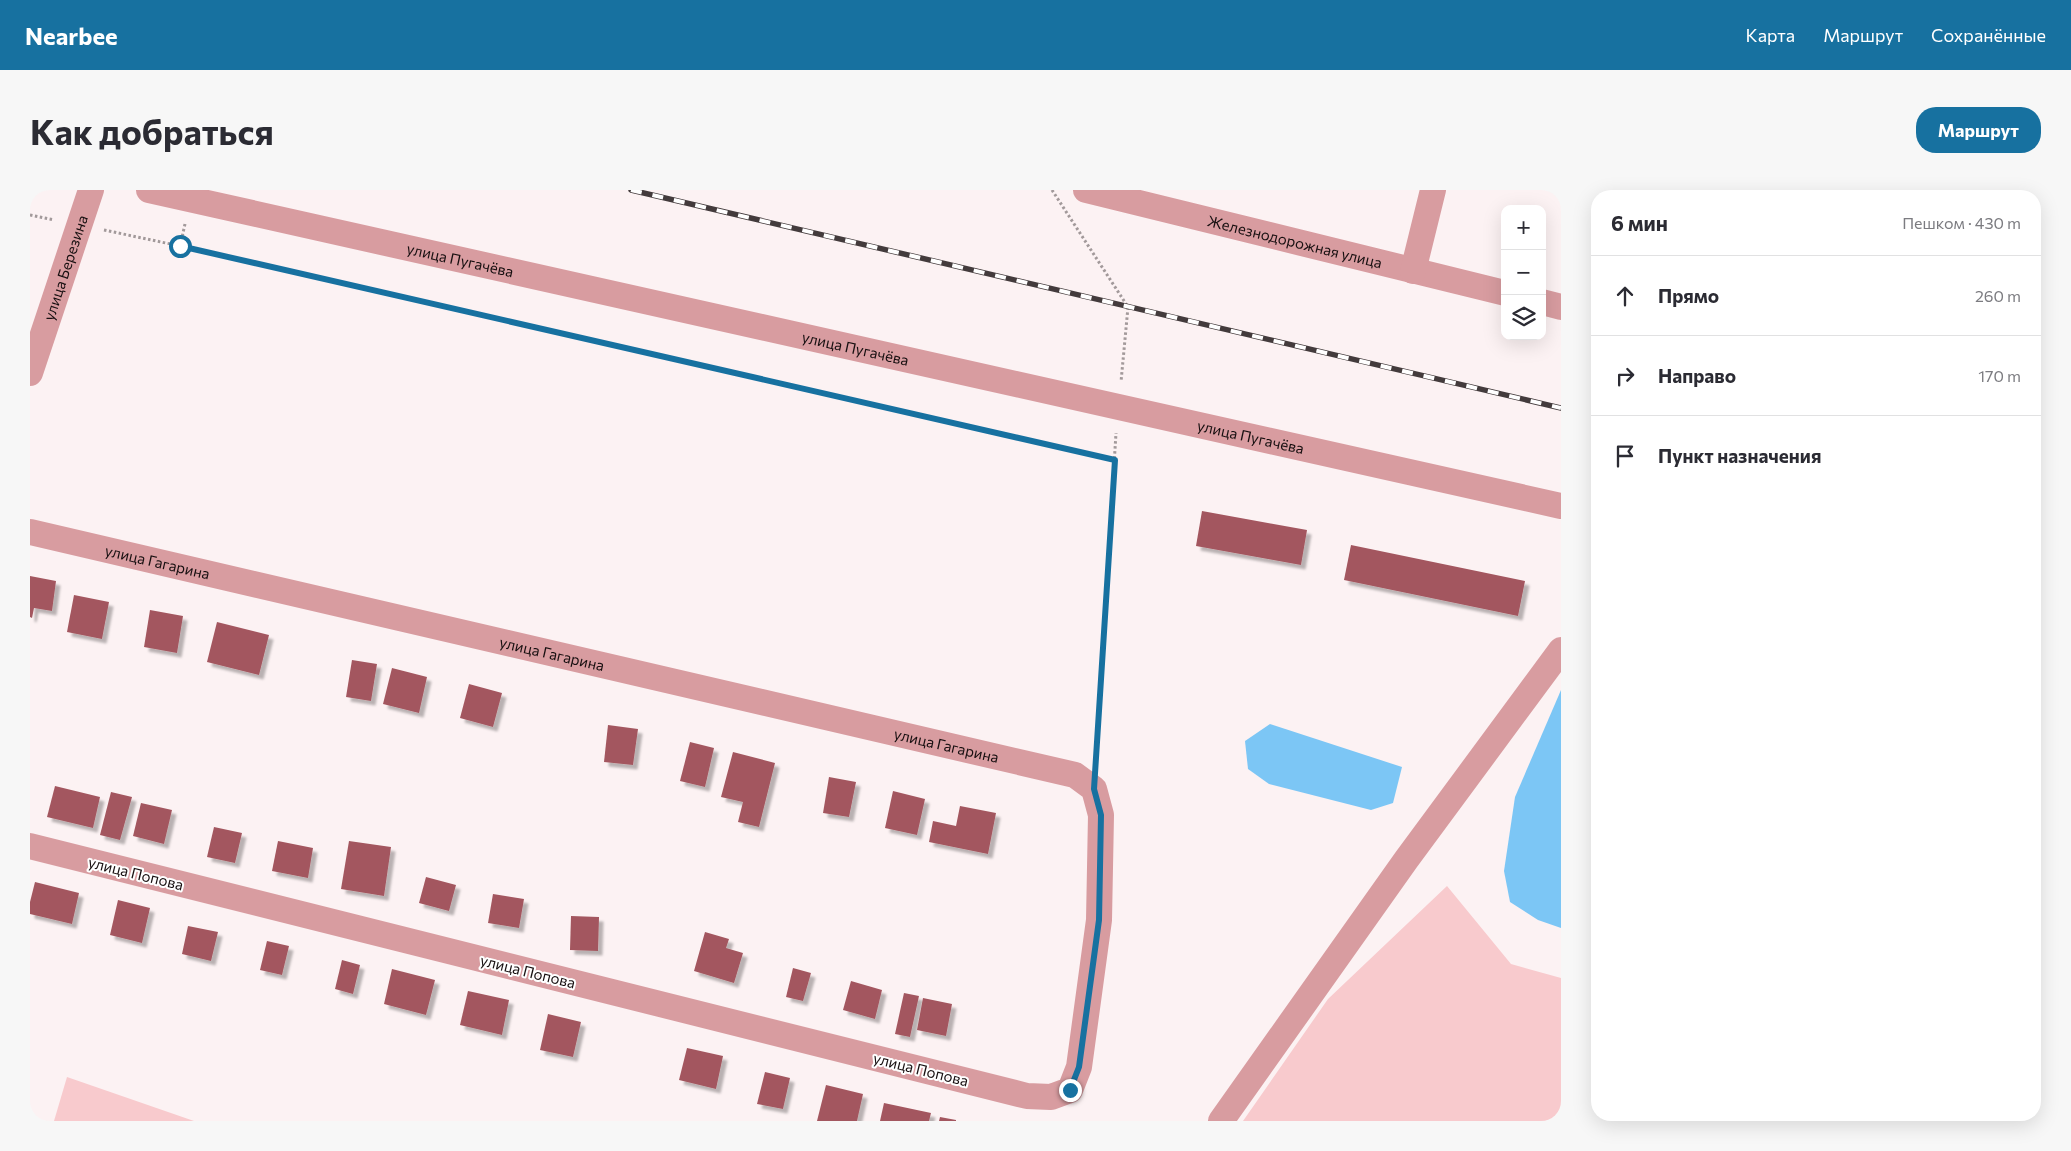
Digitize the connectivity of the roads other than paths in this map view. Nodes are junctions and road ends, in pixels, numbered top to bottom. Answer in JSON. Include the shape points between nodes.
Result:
{"nodes":[{"id":1,"x":91,"y":190,"type":"edge"},
{"id":2,"x":149,"y":190,"type":"edge"},
{"id":3,"x":1086,"y":190,"type":"edge"},
{"id":4,"x":1433,"y":190,"type":"edge"},
{"id":5,"x":1413,"y":271,"type":"junction"},
{"id":6,"x":1501,"y":292,"type":"edge"},
{"id":7,"x":1546,"y":303,"type":"edge"},
{"id":8,"x":1561,"y":307,"type":"edge"},
{"id":9,"x":30,"y":373,"type":"edge"},
{"id":10,"x":1561,"y":506,"type":"edge"},
{"id":11,"x":30,"y":532,"type":"edge"},
{"id":12,"x":1561,"y":650,"type":"edge"},
{"id":13,"x":1085,"y":782,"type":"joint"},
{"id":14,"x":30,"y":846,"type":"edge"},
{"id":15,"x":1221,"y":1121,"type":"edge"}],
"edges":[{"from":1,"to":9,"type":"street","name":"улица Березина"},
{"from":2,"to":10,"type":"street","name":"улица Пугачёва"},
{"from":3,"to":5,"type":"street","name":"Железнодорожная улица"},
{"from":4,"to":5,"type":"street"},
{"from":5,"to":6,"type":"street","name":"Железнодорожная улица"},
{"from":7,"to":8,"type":"street"},
{"from":11,"to":13,"type":"street","name":"улица Гагарина"},
{"from":12,"to":15,"type":"street","via":[[1406,860]]},
{"from":13,"to":14,"type":"street","name":"улица Попова","via":[[1101,815],[1099,920],[1079,1067],[1070,1090],[1052,1097],[1027,1096]]}]}
